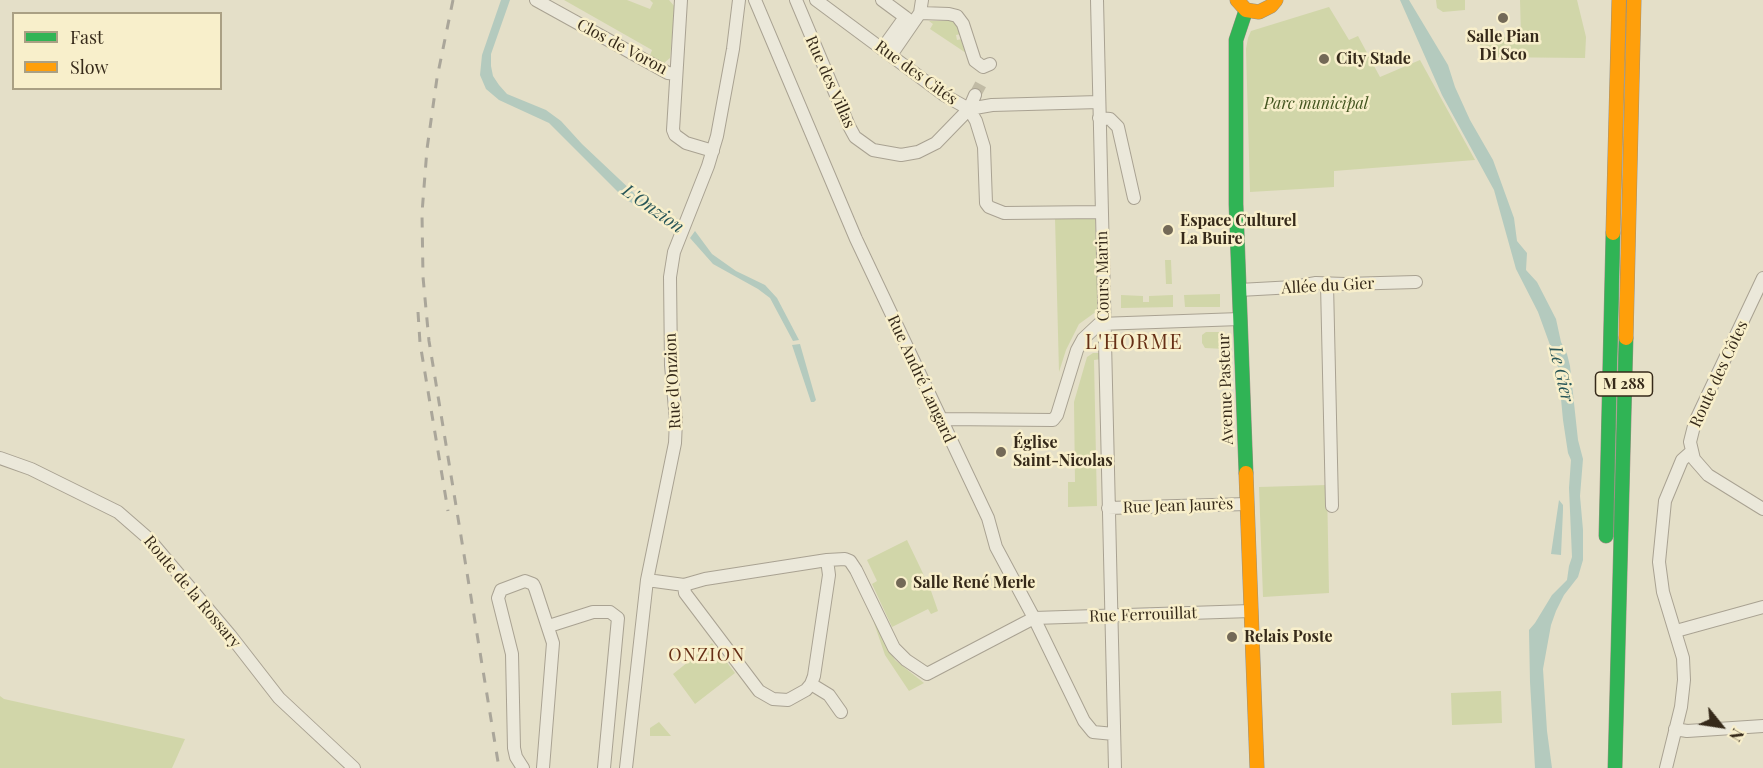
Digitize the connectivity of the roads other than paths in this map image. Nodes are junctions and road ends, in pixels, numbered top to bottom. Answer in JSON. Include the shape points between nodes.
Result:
{"nodes":[{"id":1,"x":536,"y":0,"type":"edge"},
{"id":2,"x":681,"y":0,"type":"edge"},
{"id":3,"x":739,"y":0,"type":"edge"},
{"id":4,"x":755,"y":0,"type":"edge"},
{"id":5,"x":796,"y":0,"type":"edge"},
{"id":6,"x":816,"y":0,"type":"edge"},
{"id":7,"x":882,"y":0,"type":"edge"},
{"id":8,"x":1097,"y":0,"type":"edge"},
{"id":9,"x":1276,"y":0,"type":"edge"},
{"id":10,"x":1618,"y":0,"type":"edge"},
{"id":11,"x":1634,"y":0,"type":"edge"},
{"id":12,"x":896,"y":4,"type":"edge"},
{"id":13,"x":1242,"y":5,"type":"edge"},
{"id":14,"x":915,"y":13,"type":"edge"},
{"id":15,"x":886,"y":52,"type":"junction"},
{"id":16,"x":676,"y":74,"type":"junction"},
{"id":17,"x":983,"y":80,"type":"dead end"},
{"id":18,"x":975,"y":95,"type":"tunnel mouth"},
{"id":19,"x":1099,"y":102,"type":"junction"},
{"id":20,"x":969,"y":109,"type":"junction"},
{"id":21,"x":1099,"y":118,"type":"junction"},
{"id":22,"x":713,"y":151,"type":"junction"},
{"id":23,"x":1134,"y":198,"type":"dead end"},
{"id":24,"x":1101,"y":212,"type":"junction"},
{"id":25,"x":1763,"y":278,"type":"edge"},
{"id":26,"x":1416,"y":282,"type":"dead end"},
{"id":27,"x":1327,"y":284,"type":"junction"},
{"id":28,"x":1239,"y":290,"type":"junction"},
{"id":29,"x":1240,"y":319,"type":"junction"},
{"id":30,"x":1104,"y":324,"type":"junction"},
{"id":31,"x":943,"y":419,"type":"junction"},
{"id":32,"x":1691,"y":452,"type":"junction"},
{"id":33,"x":0,"y":458,"type":"edge"},
{"id":34,"x":1247,"y":504,"type":"junction"},
{"id":35,"x":1332,"y":506,"type":"dead end"},
{"id":36,"x":1108,"y":508,"type":"junction"},
{"id":37,"x":1763,"y":509,"type":"edge"},
{"id":38,"x":1605,"y":554,"type":"dead end"},
{"id":39,"x":827,"y":560,"type":"junction"},
{"id":40,"x":647,"y":580,"type":"junction"},
{"id":41,"x":684,"y":585,"type":"junction"},
{"id":42,"x":1763,"y":607,"type":"edge"},
{"id":43,"x":1251,"y":611,"type":"junction"},
{"id":44,"x":1111,"y":616,"type":"junction"},
{"id":45,"x":1034,"y":618,"type":"junction"},
{"id":46,"x":549,"y":626,"type":"junction"},
{"id":47,"x":1676,"y":631,"type":"junction"},
{"id":48,"x":811,"y":684,"type":"junction"},
{"id":49,"x":841,"y":712,"type":"dead end"},
{"id":50,"x":1763,"y":726,"type":"edge"},
{"id":51,"x":1675,"y":729,"type":"junction"},
{"id":52,"x":1114,"y":734,"type":"junction"},
{"id":53,"x":354,"y":768,"type":"edge"},
{"id":54,"x":523,"y":768,"type":"edge"},
{"id":55,"x":543,"y":768,"type":"edge"},
{"id":56,"x":604,"y":768,"type":"edge"},
{"id":57,"x":626,"y":768,"type":"edge"},
{"id":58,"x":1115,"y":768,"type":"edge"},
{"id":59,"x":1257,"y":768,"type":"edge"},
{"id":60,"x":1615,"y":768,"type":"edge"},
{"id":61,"x":1666,"y":768,"type":"edge"}],
"edges":[{"from":1,"to":16,"type":"street","name":"Clos de Voron"},
{"from":2,"to":16,"type":"street","name":"Clos de Voron"},
{"from":3,"to":22,"type":"street","name":"Rue d'Onzion"},
{"from":4,"to":31,"type":"street","name":"Rue André Langard","via":[[856,239]]},
{"from":5,"to":20,"type":"street","name":"Rue des Villas","via":[[849,126],[863,145],[886,154],[918,152],[945,137]]},
{"from":6,"to":15,"type":"street","name":"Rue des Cités"},
{"from":7,"to":12,"type":"street"},
{"from":8,"to":19,"type":"street","name":"Cours Marin"},
{"from":9,"to":13,"type":"main road","via":[[1259,12]]},
{"from":10,"to":38,"type":"main road","number":"M 288"},
{"from":11,"to":60,"type":"main road","number":"M 288"},
{"from":12,"to":14,"type":"street"},
{"from":13,"to":28,"type":"main road","name":"Avenue Pasteur","via":[[1236,50]]},
{"from":14,"to":15,"type":"street"},
{"from":14,"to":17,"type":"street","via":[[957,16],[975,61],[988,66]]},
{"from":15,"to":20,"type":"street","name":"Rue des Cités"},
{"from":16,"to":22,"type":"street","name":"Clos de Voron","via":[[675,135],[686,143]]},
{"from":18,"to":20,"type":"street","name":"Rue des Villas"},
{"from":19,"to":20,"type":"street","name":"Rue des Cités"},
{"from":19,"to":21,"type":"street","name":"Cours Marin"},
{"from":20,"to":24,"type":"street","via":[[984,147],[986,203],[993,210]]},
{"from":21,"to":23,"type":"street","via":[[1110,119],[1118,127]]},
{"from":21,"to":24,"type":"street","name":"Cours Marin"},
{"from":22,"to":40,"type":"street","name":"Rue d'Onzion","via":[[674,252],[670,285],[675,443]]},
{"from":24,"to":30,"type":"street","name":"Cours Marin"},
{"from":25,"to":32,"type":"street","name":"Route des Côtes","via":[[1695,422]]},
{"from":26,"to":27,"type":"street","name":"Allée du Gier"},
{"from":27,"to":28,"type":"street","name":"Allée du Gier"},
{"from":27,"to":35,"type":"street"},
{"from":28,"to":29,"type":"main road","name":"Avenue Pasteur"},
{"from":29,"to":30,"type":"street"},
{"from":29,"to":34,"type":"main road","name":"Avenue Pasteur"},
{"from":30,"to":31,"type":"street","via":[[1093,328],[1077,350],[1053,420]]},
{"from":30,"to":36,"type":"street","name":"Cours Marin"},
{"from":31,"to":45,"type":"street","name":"Rue André Langard","via":[[988,518],[996,547]]},
{"from":32,"to":37,"type":"street","via":[[1708,475]]},
{"from":32,"to":47,"type":"street","via":[[1682,460],[1670,486],[1659,551],[1660,577]]},
{"from":33,"to":53,"type":"street","name":"Route de la Rossary","via":[[118,512],[149,539],[279,698]]},
{"from":34,"to":36,"type":"street","name":"Rue Jean Jaurès"},
{"from":34,"to":43,"type":"main road","name":"Avenue Pasteur"},
{"from":36,"to":44,"type":"street","name":"Cours Marin"},
{"from":39,"to":41,"type":"street"},
{"from":39,"to":45,"type":"street","via":[[845,559],[853,565],[894,648],[924,673],[931,674]]},
{"from":39,"to":48,"type":"street","via":[[829,575]]},
{"from":40,"to":41,"type":"street"},
{"from":40,"to":57,"type":"street","name":"Rue d'Onzion"},
{"from":41,"to":48,"type":"street","via":[[685,593],[759,691],[773,699],[789,700]]},
{"from":42,"to":47,"type":"street"},
{"from":43,"to":44,"type":"street","name":"Rue Ferrouillat"},
{"from":43,"to":59,"type":"main road","name":"Avenue Pasteur"},
{"from":44,"to":45,"type":"street","name":"Rue Ferrouillat"},
{"from":44,"to":52,"type":"street","name":"Cours Marin"},
{"from":45,"to":52,"type":"street","name":"Rue André Langard","via":[[1084,721],[1094,732]]},
{"from":46,"to":54,"type":"street","via":[[533,584],[525,581],[498,594],[512,653],[514,748]]},
{"from":46,"to":55,"type":"street","via":[[553,651]]},
{"from":46,"to":56,"type":"street","via":[[593,612],[610,612],[618,618]]},
{"from":47,"to":51,"type":"street","via":[[1684,680]]},
{"from":48,"to":49,"type":"street","via":[[825,691]]},
{"from":50,"to":51,"type":"street","via":[[1687,732]]},
{"from":51,"to":61,"type":"street"},
{"from":52,"to":58,"type":"street","name":"Cours Marin"}]}
